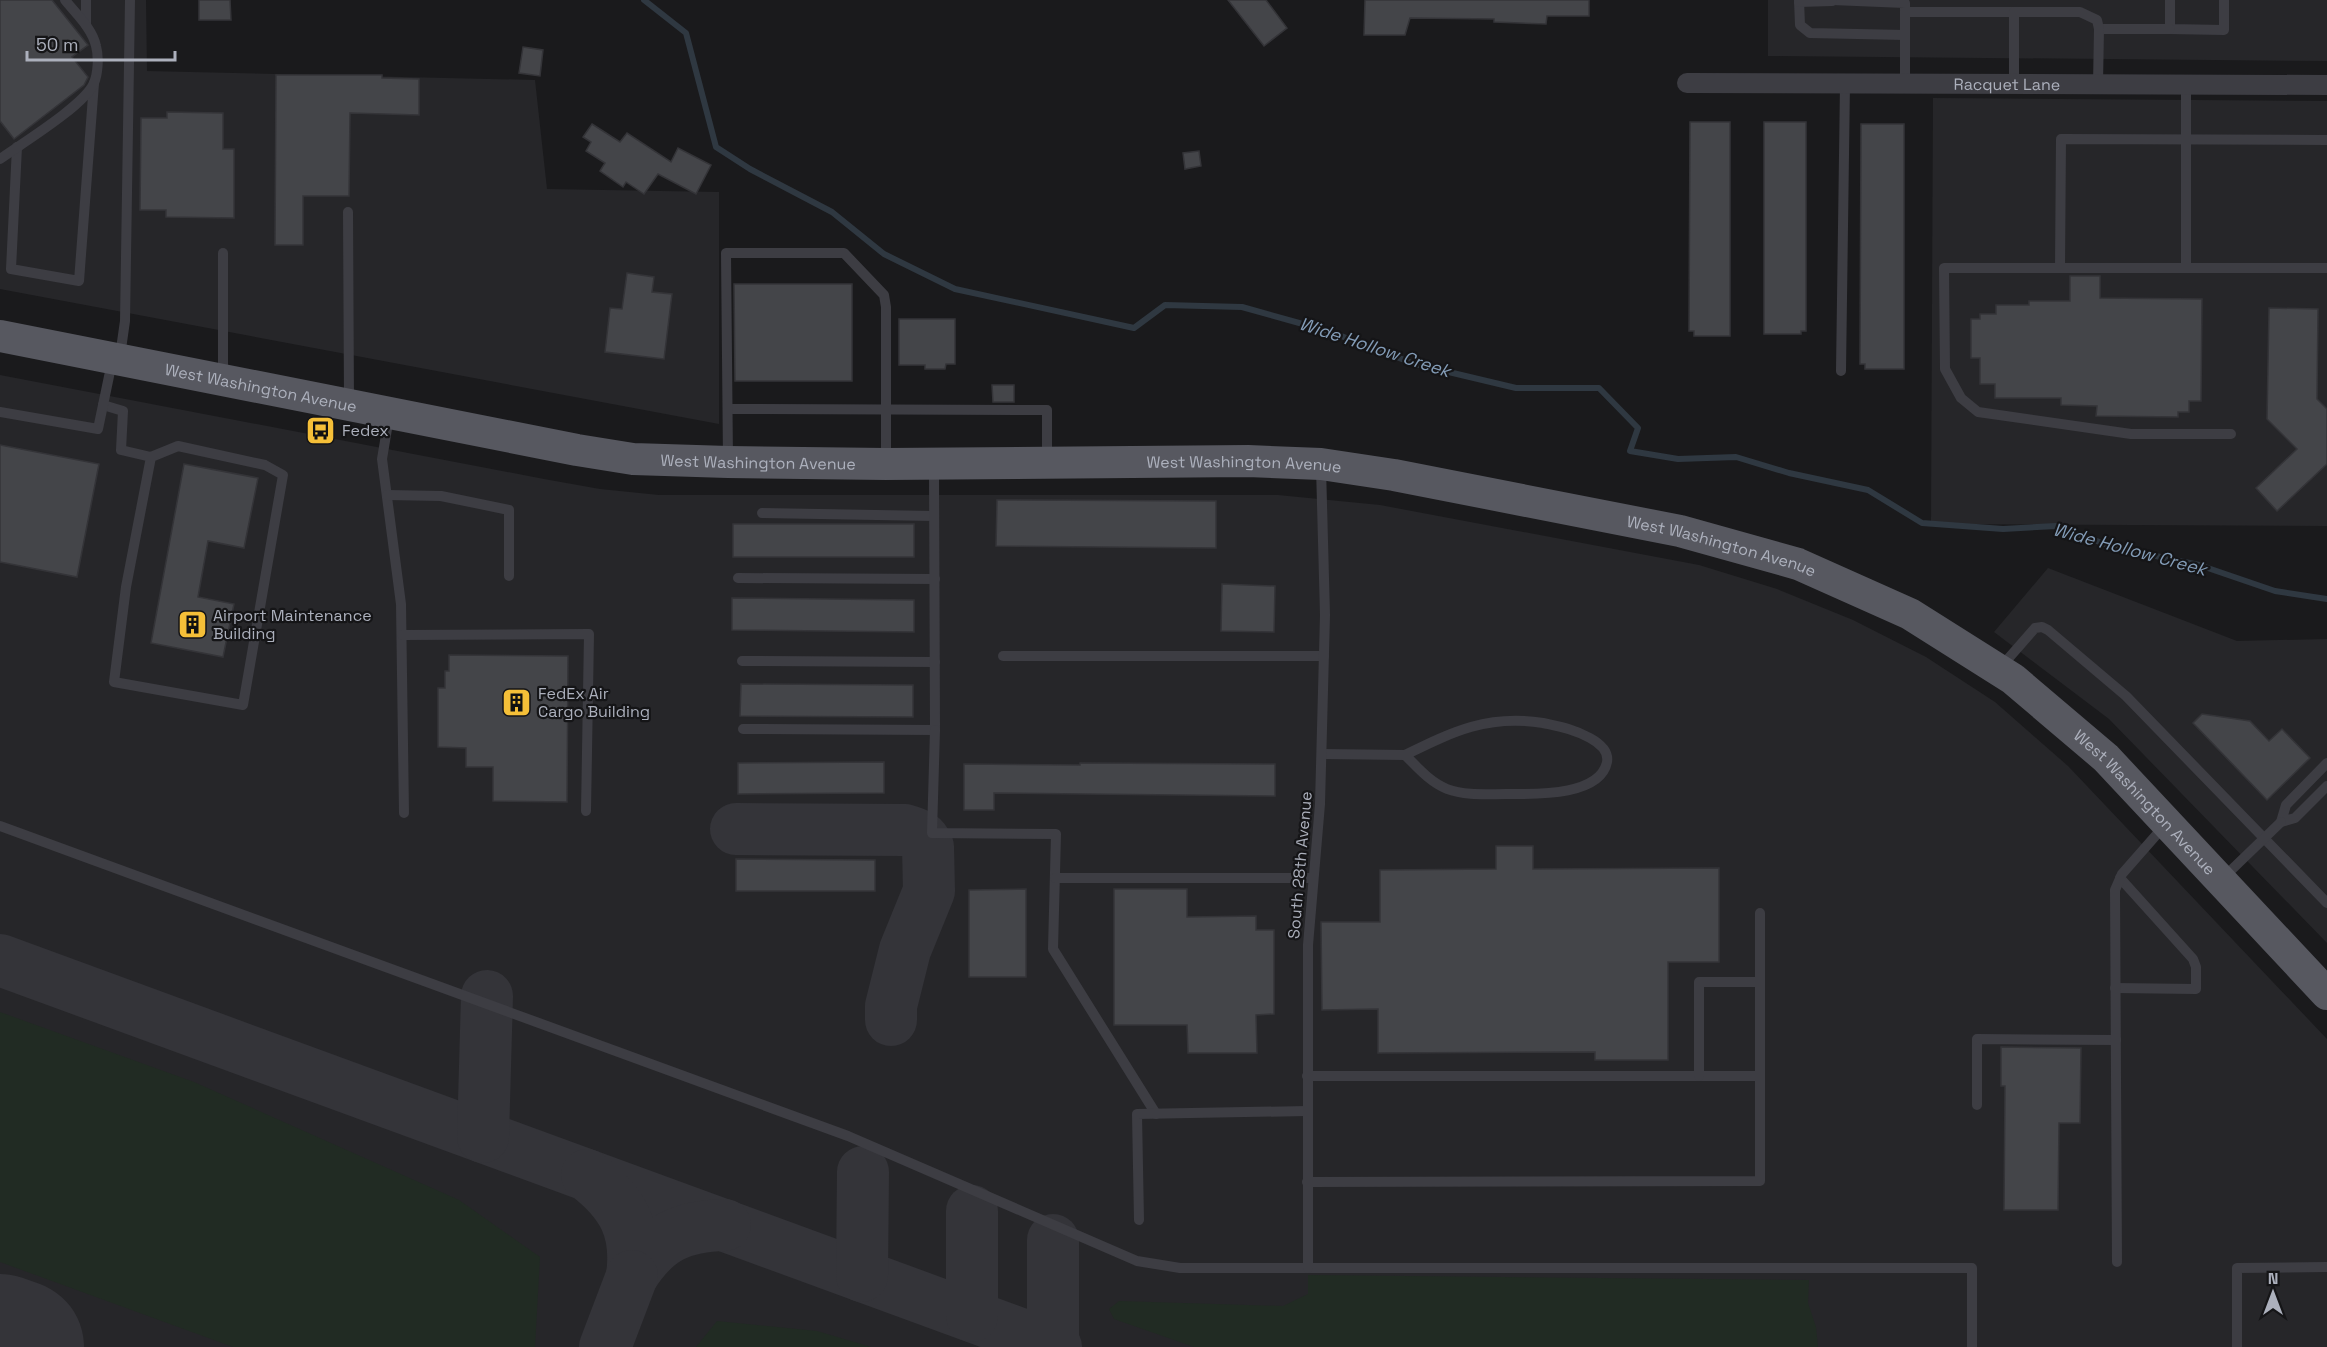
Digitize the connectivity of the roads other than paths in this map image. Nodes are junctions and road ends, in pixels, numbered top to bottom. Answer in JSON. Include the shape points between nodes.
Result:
{"nodes":[{"id":1,"x":65,"y":0,"type":"edge"},
{"id":2,"x":86,"y":0,"type":"edge"},
{"id":3,"x":130,"y":0,"type":"edge"},
{"id":4,"x":2170,"y":0,"type":"edge"},
{"id":5,"x":2224,"y":0,"type":"edge"},
{"id":6,"x":1799,"y":1,"type":"edge"},
{"id":7,"x":1832,"y":1,"type":"edge"},
{"id":8,"x":1905,"y":12,"type":"junction"},
{"id":9,"x":2014,"y":12,"type":"junction"},
{"id":10,"x":86,"y":25,"type":"junction"},
{"id":11,"x":2099,"y":28,"type":"junction"},
{"id":12,"x":2170,"y":29,"type":"junction"},
{"id":13,"x":1905,"y":35,"type":"junction"},
{"id":14,"x":94,"y":83,"type":"junction"},
{"id":15,"x":1687,"y":83,"type":"dead end"},
{"id":16,"x":1845,"y":83,"type":"junction"},
{"id":17,"x":1905,"y":83,"type":"junction"},
{"id":18,"x":2014,"y":84,"type":"junction"},
{"id":19,"x":2098,"y":84,"type":"junction"},
{"id":20,"x":2186,"y":85,"type":"junction"},
{"id":21,"x":2327,"y":85,"type":"edge"},
{"id":22,"x":2186,"y":139,"type":"junction"},
{"id":23,"x":2327,"y":140,"type":"edge"},
{"id":24,"x":17,"y":147,"type":"junction"},
{"id":25,"x":0,"y":159,"type":"edge"},
{"id":26,"x":348,"y":212,"type":"dead end"},
{"id":27,"x":223,"y":253,"type":"dead end"},
{"id":28,"x":2060,"y":268,"type":"junction"},
{"id":29,"x":2186,"y":268,"type":"junction"},
{"id":30,"x":2327,"y":268,"type":"edge"},
{"id":31,"x":0,"y":336,"type":"edge"},
{"id":32,"x":116,"y":359,"type":"junction"},
{"id":33,"x":1841,"y":370,"type":"dead end"},
{"id":34,"x":223,"y":380,"type":"junction"},
{"id":35,"x":103,"y":405,"type":"junction"},
{"id":36,"x":349,"y":405,"type":"junction"},
{"id":37,"x":728,"y":409,"type":"junction"},
{"id":38,"x":886,"y":410,"type":"junction"},
{"id":39,"x":0,"y":412,"type":"edge"},
{"id":40,"x":390,"y":413,"type":"junction"},
{"id":41,"x":2231,"y":434,"type":"dead end"},
{"id":42,"x":151,"y":457,"type":"junction"},
{"id":43,"x":728,"y":462,"type":"junction"},
{"id":44,"x":1047,"y":463,"type":"junction"},
{"id":45,"x":886,"y":464,"type":"junction"},
{"id":46,"x":934,"y":464,"type":"junction"},
{"id":47,"x":1321,"y":464,"type":"junction"},
{"id":48,"x":387,"y":495,"type":"junction"},
{"id":49,"x":762,"y":513,"type":"dead end"},
{"id":50,"x":934,"y":516,"type":"junction"},
{"id":51,"x":509,"y":576,"type":"dead end"},
{"id":52,"x":738,"y":578,"type":"dead end"},
{"id":53,"x":935,"y":579,"type":"junction"},
{"id":54,"x":402,"y":635,"type":"junction"},
{"id":55,"x":1003,"y":656,"type":"dead end"},
{"id":56,"x":1324,"y":656,"type":"junction"},
{"id":57,"x":742,"y":661,"type":"dead end"},
{"id":58,"x":935,"y":662,"type":"junction"},
{"id":59,"x":1999,"y":669,"type":"junction"},
{"id":60,"x":742,"y":729,"type":"dead end"},
{"id":61,"x":935,"y":730,"type":"junction"},
{"id":62,"x":1322,"y":754,"type":"junction"},
{"id":63,"x":1405,"y":755,"type":"junction"},
{"id":64,"x":2327,"y":763,"type":"edge"},
{"id":65,"x":2327,"y":786,"type":"edge"},
{"id":66,"x":586,"y":812,"type":"dead end"},
{"id":67,"x":404,"y":813,"type":"dead end"},
{"id":68,"x":2281,"y":822,"type":"junction"},
{"id":69,"x":2167,"y":823,"type":"junction"},
{"id":70,"x":0,"y":826,"type":"edge"},
{"id":71,"x":2264,"y":838,"type":"junction"},
{"id":72,"x":1055,"y":878,"type":"junction"},
{"id":73,"x":1313,"y":878,"type":"junction"},
{"id":74,"x":2120,"y":878,"type":"junction"},
{"id":75,"x":2220,"y":880,"type":"junction"},
{"id":76,"x":2327,"y":903,"type":"edge"},
{"id":77,"x":1760,"y":913,"type":"dead end"},
{"id":78,"x":1760,"y":982,"type":"junction"},
{"id":79,"x":2115,"y":988,"type":"junction"},
{"id":80,"x":2327,"y":994,"type":"edge"},
{"id":81,"x":2116,"y":1040,"type":"junction"},
{"id":82,"x":1307,"y":1076,"type":"junction"},
{"id":83,"x":1699,"y":1076,"type":"junction"},
{"id":84,"x":1760,"y":1076,"type":"junction"},
{"id":85,"x":1977,"y":1105,"type":"dead end"},
{"id":86,"x":1307,"y":1111,"type":"junction"},
{"id":87,"x":1156,"y":1114,"type":"junction"},
{"id":88,"x":1307,"y":1182,"type":"junction"},
{"id":89,"x":1139,"y":1220,"type":"dead end"},
{"id":90,"x":2117,"y":1262,"type":"dead end"},
{"id":91,"x":2327,"y":1267,"type":"edge"},
{"id":92,"x":1308,"y":1268,"type":"junction"},
{"id":93,"x":1972,"y":1347,"type":"edge"},
{"id":94,"x":2236,"y":1347,"type":"edge"}],
"edges":[{"from":1,"to":10,"type":"lane"},
{"from":2,"to":10,"type":"lane"},
{"from":3,"to":32,"type":"lane","via":[[125,321]]},
{"from":4,"to":12,"type":"lane"},
{"from":5,"to":12,"type":"lane","via":[[2224,30]]},
{"from":6,"to":7,"type":"lane"},
{"from":6,"to":13,"type":"lane","via":[[1800,25],[1810,33]]},
{"from":7,"to":8,"type":"lane","via":[[1905,3]]},
{"from":8,"to":9,"type":"lane"},
{"from":8,"to":13,"type":"lane"},
{"from":9,"to":11,"type":"lane","via":[[2080,12],[2097,20]]},
{"from":9,"to":18,"type":"lane"},
{"from":10,"to":14,"type":"lane","via":[[96,46],[98,65]]},
{"from":11,"to":12,"type":"lane"},
{"from":11,"to":19,"type":"lane"},
{"from":13,"to":17,"type":"lane"},
{"from":14,"to":24,"type":"lane","via":[[84,98]]},
{"from":14,"to":24,"type":"lane","via":[[79,280],[10,269]]},
{"from":15,"to":16,"type":"street","name":"Racquet Lane"},
{"from":16,"to":17,"type":"street","name":"Racquet Lane"},
{"from":16,"to":33,"type":"lane"},
{"from":17,"to":18,"type":"street","name":"Racquet Lane"},
{"from":18,"to":19,"type":"street","name":"Racquet Lane"},
{"from":19,"to":20,"type":"street","name":"Racquet Lane"},
{"from":20,"to":21,"type":"street","name":"Racquet Lane"},
{"from":20,"to":22,"type":"lane"},
{"from":22,"to":23,"type":"lane"},
{"from":22,"to":28,"type":"lane","via":[[2061,139]]},
{"from":22,"to":29,"type":"lane"},
{"from":24,"to":25,"type":"lane"},
{"from":26,"to":36,"type":"lane"},
{"from":27,"to":34,"type":"lane"},
{"from":28,"to":29,"type":"lane"},
{"from":28,"to":41,"type":"lane","via":[[1944,268],[1945,369],[1960,399],[1978,412],[2131,434]]},
{"from":29,"to":30,"type":"lane"},
{"from":31,"to":32,"type":"main road","name":"West Washington Avenue"},
{"from":32,"to":34,"type":"main road","name":"West Washington Avenue"},
{"from":32,"to":35,"type":"lane"},
{"from":34,"to":36,"type":"main road","name":"West Washington Avenue"},
{"from":35,"to":39,"type":"lane","via":[[98,429]]},
{"from":35,"to":42,"type":"lane","via":[[123,411],[121,450]]},
{"from":36,"to":40,"type":"main road","name":"West Washington Avenue"},
{"from":37,"to":38,"type":"lane"},
{"from":37,"to":38,"type":"lane","via":[[726,253],[844,253],[884,295]]},
{"from":37,"to":43,"type":"lane"},
{"from":38,"to":44,"type":"lane","via":[[1047,410]]},
{"from":38,"to":45,"type":"lane"},
{"from":40,"to":43,"type":"main road","name":"West Washington Avenue","via":[[633,459]]},
{"from":40,"to":48,"type":"lane","via":[[382,459]]},
{"from":42,"to":42,"type":"lane","via":[[178,446],[265,465],[283,475],[243,705],[114,682],[126,587]]},
{"from":43,"to":45,"type":"main road","name":"West Washington Avenue"},
{"from":44,"to":46,"type":"main road","name":"West Washington Avenue"},
{"from":44,"to":47,"type":"main road","name":"West Washington Avenue"},
{"from":45,"to":46,"type":"main road","name":"West Washington Avenue"},
{"from":46,"to":50,"type":"lane"},
{"from":47,"to":56,"type":"lane","name":"South 28th Avenue"},
{"from":47,"to":59,"type":"main road","name":"West Washington Avenue","via":[[1680,531],[1798,564],[1910,614]]},
{"from":48,"to":51,"type":"lane","via":[[441,496],[509,510]]},
{"from":48,"to":54,"type":"lane"},
{"from":49,"to":50,"type":"lane"},
{"from":50,"to":53,"type":"lane"},
{"from":52,"to":53,"type":"lane"},
{"from":53,"to":58,"type":"lane"},
{"from":54,"to":66,"type":"lane","via":[[589,634]]},
{"from":54,"to":67,"type":"lane"},
{"from":55,"to":56,"type":"lane"},
{"from":56,"to":62,"type":"lane","name":"South 28th Avenue"},
{"from":57,"to":58,"type":"lane"},
{"from":58,"to":61,"type":"lane"},
{"from":59,"to":69,"type":"main road","name":"West Washington Avenue","via":[[2106,758]]},
{"from":59,"to":71,"type":"lane","via":[[2035,628],[2048,630],[2126,696]]},
{"from":60,"to":61,"type":"lane"},
{"from":61,"to":72,"type":"lane","via":[[932,833],[1056,834]]},
{"from":62,"to":63,"type":"lane"},
{"from":62,"to":73,"type":"lane","name":"South 28th Avenue"},
{"from":63,"to":63,"type":"lane","via":[[1437,784],[1474,794],[1554,794],[1575,789],[1604,770],[1608,760],[1596,741],[1574,729],[1505,719],[1453,731]]},
{"from":64,"to":68,"type":"lane","via":[[2286,805]]},
{"from":65,"to":68,"type":"lane","via":[[2295,818]]},
{"from":68,"to":71,"type":"lane"},
{"from":69,"to":74,"type":"lane"},
{"from":69,"to":75,"type":"main road","name":"West Washington Avenue"},
{"from":70,"to":92,"type":"lane","via":[[848,1136],[1137,1261],[1180,1268]]},
{"from":71,"to":75,"type":"lane"},
{"from":71,"to":76,"type":"lane"},
{"from":72,"to":73,"type":"lane"},
{"from":72,"to":87,"type":"lane","via":[[1053,950]]},
{"from":73,"to":82,"type":"lane","name":"South 28th Avenue"},
{"from":74,"to":79,"type":"lane","via":[[2115,890]]},
{"from":74,"to":79,"type":"lane","via":[[2193,959],[2196,988]]},
{"from":75,"to":80,"type":"main road","name":"West Washington Avenue"},
{"from":77,"to":78,"type":"lane"},
{"from":78,"to":83,"type":"lane","via":[[1699,982]]},
{"from":78,"to":84,"type":"lane"},
{"from":79,"to":81,"type":"lane"},
{"from":81,"to":85,"type":"lane","via":[[1977,1039]]},
{"from":81,"to":90,"type":"lane"},
{"from":82,"to":83,"type":"lane"},
{"from":82,"to":86,"type":"lane","name":"South 28th Avenue"},
{"from":83,"to":84,"type":"lane"},
{"from":84,"to":88,"type":"lane","via":[[1760,1181]]},
{"from":86,"to":87,"type":"lane"},
{"from":86,"to":88,"type":"lane","name":"South 28th Avenue"},
{"from":87,"to":89,"type":"lane","via":[[1137,1114]]},
{"from":88,"to":92,"type":"lane","name":"South 28th Avenue"},
{"from":91,"to":94,"type":"lane","via":[[2237,1268]]},
{"from":92,"to":93,"type":"lane","via":[[1972,1268]]}]}
